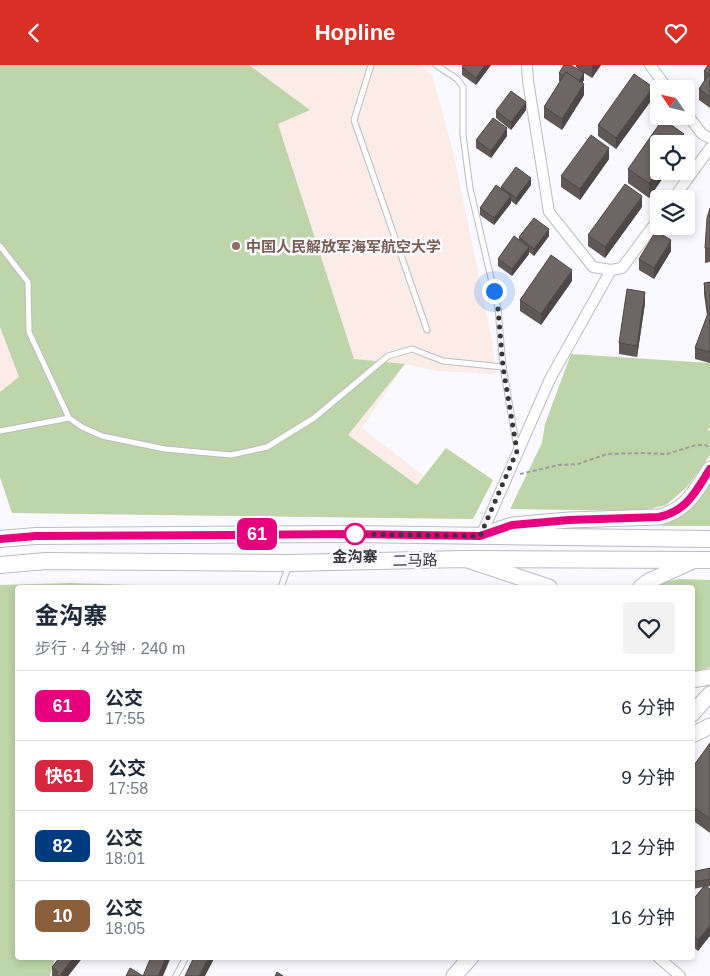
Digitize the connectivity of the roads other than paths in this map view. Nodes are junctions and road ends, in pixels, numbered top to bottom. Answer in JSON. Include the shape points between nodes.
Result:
{"nodes":[{"id":1,"x":370,"y":65,"type":"edge"},
{"id":2,"x":436,"y":65,"type":"edge"},
{"id":3,"x":527,"y":65,"type":"edge"},
{"id":4,"x":650,"y":65,"type":"edge"},
{"id":5,"x":661,"y":80,"type":"edge"},
{"id":6,"x":695,"y":125,"type":"edge"},
{"id":7,"x":710,"y":138,"type":"edge"},
{"id":8,"x":710,"y":147,"type":"edge"},
{"id":9,"x":679,"y":190,"type":"edge"},
{"id":10,"x":650,"y":229,"type":"edge"},
{"id":11,"x":0,"y":246,"type":"edge"},
{"id":12,"x":611,"y":269,"type":"junction"},
{"id":13,"x":427,"y":330,"type":"dead end"},
{"id":14,"x":503,"y":367,"type":"junction"},
{"id":15,"x":69,"y":418,"type":"junction"},
{"id":16,"x":0,"y":431,"type":"edge"},
{"id":17,"x":517,"y":451,"type":"junction"},
{"id":18,"x":710,"y":469,"type":"edge"},
{"id":19,"x":174,"y":535,"type":"junction"},
{"id":20,"x":480,"y":536,"type":"junction"},
{"id":21,"x":0,"y":539,"type":"edge"},
{"id":22,"x":710,"y":539,"type":"edge"},
{"id":23,"x":463,"y":559,"type":"junction"},
{"id":24,"x":702,"y":560,"type":"edge"},
{"id":25,"x":174,"y":562,"type":"junction"},
{"id":26,"x":290,"y":563,"type":"junction"},
{"id":27,"x":0,"y":565,"type":"edge"},
{"id":28,"x":282,"y":585,"type":"edge"},
{"id":29,"x":543,"y":585,"type":"edge"},
{"id":30,"x":643,"y":585,"type":"edge"},
{"id":31,"x":710,"y":677,"type":"edge"},
{"id":32,"x":695,"y":680,"type":"edge"},
{"id":33,"x":710,"y":694,"type":"edge"},
{"id":34,"x":695,"y":711,"type":"edge"},
{"id":35,"x":710,"y":727,"type":"edge"},
{"id":36,"x":695,"y":734,"type":"edge"},
{"id":37,"x":184,"y":960,"type":"edge"},
{"id":38,"x":468,"y":960,"type":"edge"},
{"id":39,"x":661,"y":960,"type":"edge"},
{"id":40,"x":176,"y":976,"type":"edge"},
{"id":41,"x":454,"y":976,"type":"edge"},
{"id":42,"x":680,"y":976,"type":"edge"}],
"edges":[{"from":1,"to":13,"type":"lane","via":[[354,120]]},
{"from":2,"to":14,"type":"lane","via":[[463,87],[463,135],[470,188],[498,309]]},
{"from":3,"to":12,"type":"street","via":[[549,212],[593,267]]},
{"from":4,"to":5,"type":"street"},
{"from":6,"to":7,"type":"street"},
{"from":8,"to":9,"type":"street"},
{"from":10,"to":12,"type":"street","via":[[622,268]]},
{"from":11,"to":15,"type":"lane","via":[[28,282],[29,332]]},
{"from":12,"to":17,"type":"street","via":[[550,379]]},
{"from":14,"to":15,"type":"lane","via":[[443,361],[412,349],[388,356],[314,418],[267,447],[231,455],[165,449],[102,436]]},
{"from":14,"to":17,"type":"lane"},
{"from":15,"to":16,"type":"lane"},
{"from":17,"to":20,"type":"street"},
{"from":18,"to":20,"type":"main road","via":[[691,498],[671,514],[512,525]]},
{"from":19,"to":20,"type":"main road","name":"二马路"},
{"from":19,"to":21,"type":"main road","name":"二马路"},
{"from":19,"to":25,"type":"main road"},
{"from":20,"to":22,"type":"main road","name":"二马路"},
{"from":23,"to":24,"type":"main road","name":"二马路"},
{"from":23,"to":26,"type":"main road","name":"二马路"},
{"from":23,"to":29,"type":"main road"},
{"from":24,"to":30,"type":"main road"},
{"from":25,"to":26,"type":"main road","name":"二马路"},
{"from":25,"to":27,"type":"main road","name":"二马路","via":[[46,561]]},
{"from":26,"to":28,"type":"lane"},
{"from":31,"to":32,"type":"main road"},
{"from":33,"to":34,"type":"main road"},
{"from":35,"to":36,"type":"main road"},
{"from":37,"to":40,"type":"lane"},
{"from":38,"to":41,"type":"main road"},
{"from":39,"to":42,"type":"street"}]}
